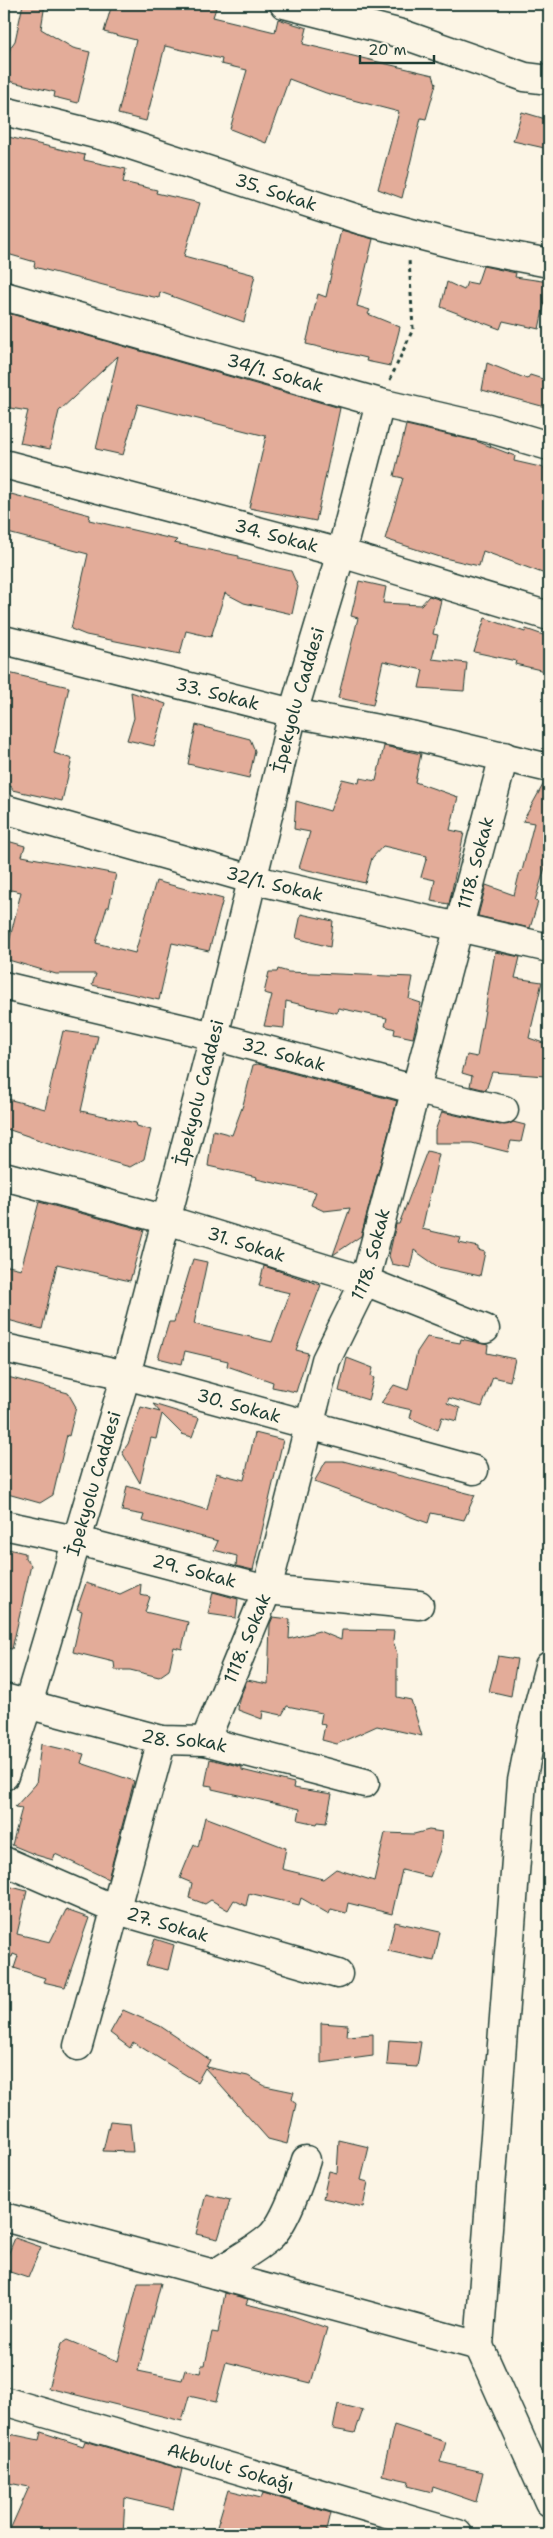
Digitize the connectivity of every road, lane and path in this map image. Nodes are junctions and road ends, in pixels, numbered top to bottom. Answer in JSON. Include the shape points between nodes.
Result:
{"nodes":[{"id":1,"x":284,"y":4,"type":"edge"},
{"id":2,"x":549,"y":80,"type":"edge"},
{"id":3,"x":4,"y":111,"type":"edge"},
{"id":4,"x":408,"y":232,"type":"junction"},
{"id":5,"x":549,"y":263,"type":"edge"},
{"id":6,"x":4,"y":296,"type":"edge"},
{"id":7,"x":380,"y":404,"type":"junction"},
{"id":8,"x":549,"y":446,"type":"edge"},
{"id":9,"x":4,"y":464,"type":"edge"},
{"id":10,"x":341,"y":553,"type":"junction"},
{"id":11,"x":549,"y":616,"type":"edge"},
{"id":12,"x":4,"y":640,"type":"edge"},
{"id":13,"x":293,"y":713,"type":"junction"},
{"id":14,"x":504,"y":756,"type":"junction"},
{"id":15,"x":549,"y":768,"type":"edge"},
{"id":16,"x":4,"y":809,"type":"edge"},
{"id":17,"x":251,"y":879,"type":"junction"},
{"id":18,"x":458,"y":927,"type":"junction"},
{"id":19,"x":549,"y":948,"type":"edge"},
{"id":20,"x":4,"y":986,"type":"edge"},
{"id":21,"x":214,"y":1036,"type":"junction"},
{"id":22,"x":416,"y":1090,"type":"junction"},
{"id":23,"x":504,"y":1110,"type":"dead end"},
{"id":24,"x":4,"y":1176,"type":"edge"},
{"id":25,"x":168,"y":1220,"type":"junction"},
{"id":26,"x":365,"y":1281,"type":"junction"},
{"id":27,"x":485,"y":1329,"type":"dead end"},
{"id":28,"x":4,"y":1348,"type":"edge"},
{"id":29,"x":126,"y":1375,"type":"junction"},
{"id":30,"x":309,"y":1424,"type":"junction"},
{"id":31,"x":474,"y":1470,"type":"dead end"},
{"id":32,"x":4,"y":1524,"type":"edge"},
{"id":33,"x":75,"y":1540,"type":"junction"},
{"id":34,"x":267,"y":1590,"type":"junction"},
{"id":35,"x":419,"y":1604,"type":"dead end"},
{"id":36,"x":549,"y":1666,"type":"edge"},
{"id":37,"x":16,"y":1701,"type":"edge"},
{"id":38,"x":162,"y":1740,"type":"junction"},
{"id":39,"x":205,"y":1741,"type":"junction"},
{"id":40,"x":4,"y":1776,"type":"edge"},
{"id":41,"x":365,"y":1783,"type":"dead end"},
{"id":42,"x":4,"y":1861,"type":"edge"},
{"id":43,"x":114,"y":1909,"type":"junction"},
{"id":44,"x":338,"y":1974,"type":"dead end"},
{"id":45,"x":78,"y":2046,"type":"dead end"},
{"id":46,"x":306,"y":2160,"type":"dead end"},
{"id":47,"x":4,"y":2217,"type":"edge"},
{"id":48,"x":215,"y":2274,"type":"junction"},
{"id":49,"x":479,"y":2346,"type":"junction"},
{"id":50,"x":4,"y":2400,"type":"edge"},
{"id":51,"x":549,"y":2502,"type":"edge"},
{"id":52,"x":458,"y":2534,"type":"edge"}],
"edges":[{"from":1,"to":2,"type":"street","via":[[402,34],[525,77]]},
{"from":3,"to":4,"type":"street","name":"35. Sokak","via":[[103,136]]},
{"from":4,"to":5,"type":"street","name":"35. Sokak"},
{"from":4,"to":7,"type":"path","via":[[414,329]]},
{"from":6,"to":7,"type":"street","name":"34/1. Sokak"},
{"from":7,"to":8,"type":"street","name":"34/1. Sokak","via":[[488,428]]},
{"from":7,"to":10,"type":"street","name":"İpekyolu Caddesi"},
{"from":9,"to":10,"type":"street","name":"34. Sokak"},
{"from":10,"to":11,"type":"street","name":"34. Sokak"},
{"from":10,"to":13,"type":"street","name":"İpekyolu Caddesi"},
{"from":12,"to":13,"type":"street","name":"33. Sokak"},
{"from":13,"to":14,"type":"street","name":"33. Sokak"},
{"from":13,"to":17,"type":"street","name":"İpekyolu Caddesi"},
{"from":14,"to":15,"type":"street","name":"33. Sokak"},
{"from":14,"to":18,"type":"street","name":"1118. Sokak"},
{"from":16,"to":17,"type":"street","name":"32/1. Sokak"},
{"from":17,"to":18,"type":"street","name":"32/1. Sokak"},
{"from":17,"to":21,"type":"street","name":"İpekyolu Caddesi"},
{"from":18,"to":19,"type":"street","name":"32/1. Sokak"},
{"from":18,"to":22,"type":"street","name":"1118. Sokak"},
{"from":20,"to":21,"type":"street","name":"32. Sokak"},
{"from":21,"to":22,"type":"street","name":"32. Sokak"},
{"from":21,"to":25,"type":"street","name":"İpekyolu Caddesi"},
{"from":22,"to":23,"type":"street","name":"32. Sokak"},
{"from":22,"to":26,"type":"street","name":"1118. Sokak"},
{"from":24,"to":25,"type":"street","name":"31. Sokak"},
{"from":25,"to":26,"type":"street","name":"31. Sokak"},
{"from":25,"to":29,"type":"street","name":"İpekyolu Caddesi"},
{"from":26,"to":27,"type":"street","name":"31. Sokak"},
{"from":26,"to":30,"type":"street","name":"1118. Sokak","via":[[326,1360]]},
{"from":28,"to":29,"type":"street","name":"30. Sokak"},
{"from":29,"to":30,"type":"street","name":"30. Sokak"},
{"from":29,"to":33,"type":"street","name":"İpekyolu Caddesi"},
{"from":30,"to":31,"type":"street","name":"30. Sokak"},
{"from":30,"to":34,"type":"street","name":"1118. Sokak"},
{"from":32,"to":33,"type":"street","name":"29. Sokak"},
{"from":33,"to":34,"type":"street","name":"29. Sokak"},
{"from":33,"to":37,"type":"street","name":"İpekyolu Caddesi"},
{"from":34,"to":35,"type":"street","name":"29. Sokak"},
{"from":34,"to":39,"type":"street","name":"1118. Sokak"},
{"from":36,"to":49,"type":"street","via":[[522,1781]]},
{"from":37,"to":38,"type":"street","name":"28. Sokak"},
{"from":37,"to":40,"type":"street","name":"İpekyolu Caddesi"},
{"from":38,"to":39,"type":"street","name":"28. Sokak"},
{"from":38,"to":43,"type":"street"},
{"from":39,"to":41,"type":"street","name":"28. Sokak"},
{"from":42,"to":43,"type":"street","name":"27. Sokak"},
{"from":43,"to":44,"type":"street","name":"27. Sokak"},
{"from":43,"to":45,"type":"street"},
{"from":46,"to":48,"type":"street","via":[[282,2224],[246,2256]]},
{"from":47,"to":48,"type":"street"},
{"from":48,"to":49,"type":"street"},
{"from":49,"to":51,"type":"street"},
{"from":50,"to":52,"type":"street","name":"Akbulut Sokağı"}]}
